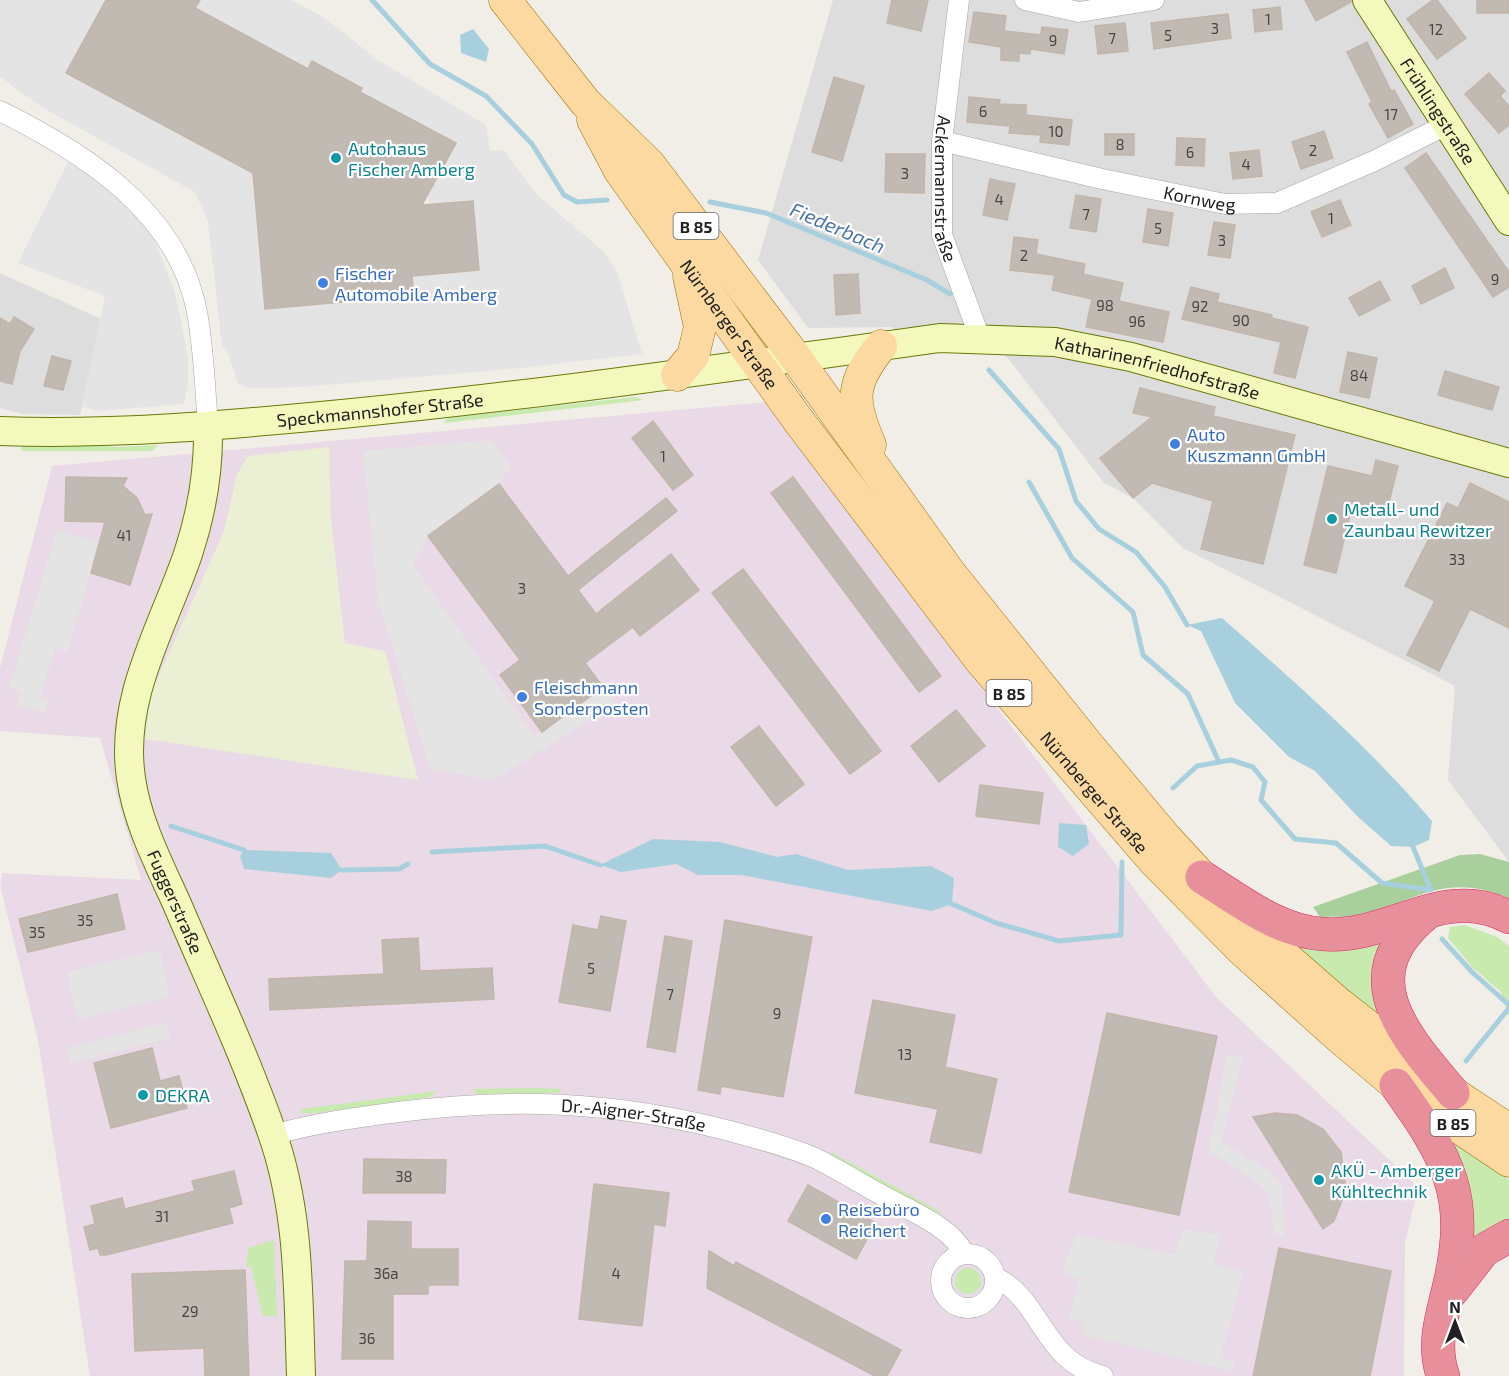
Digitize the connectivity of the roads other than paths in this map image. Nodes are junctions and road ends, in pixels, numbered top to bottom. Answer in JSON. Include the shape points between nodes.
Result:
{"nodes":[{"id":1,"x":505,"y":0,"type":"edge"},
{"id":2,"x":959,"y":0,"type":"edge"},
{"id":3,"x":1026,"y":0,"type":"edge"},
{"id":4,"x":1154,"y":0,"type":"edge"},
{"id":5,"x":1367,"y":0,"type":"edge"},
{"id":6,"x":585,"y":102,"type":"junction"},
{"id":7,"x":0,"y":111,"type":"edge"},
{"id":8,"x":1446,"y":125,"type":"junction"},
{"id":9,"x":942,"y":141,"type":"junction"},
{"id":10,"x":1509,"y":221,"type":"edge"},
{"id":11,"x":685,"y":261,"type":"junction"},
{"id":12,"x":980,"y":338,"type":"junction"},
{"id":13,"x":881,"y":346,"type":"junction"},
{"id":14,"x":796,"y":358,"type":"junction"},
{"id":15,"x":758,"y":364,"type":"junction"},
{"id":16,"x":677,"y":375,"type":"junction"},
{"id":17,"x":208,"y":426,"type":"junction"},
{"id":18,"x":0,"y":431,"type":"edge"},
{"id":19,"x":1509,"y":463,"type":"edge"},
{"id":20,"x":897,"y":499,"type":"junction"},
{"id":21,"x":1202,"y":878,"type":"junction"},
{"id":22,"x":1431,"y":911,"type":"junction"},
{"id":23,"x":1509,"y":917,"type":"edge"},
{"id":24,"x":1396,"y":1085,"type":"junction"},
{"id":25,"x":1453,"y":1093,"type":"junction"},
{"id":26,"x":1509,"y":1130,"type":"edge"},
{"id":27,"x":273,"y":1135,"type":"junction"},
{"id":28,"x":1509,"y":1161,"type":"edge"},
{"id":29,"x":1509,"y":1236,"type":"edge"},
{"id":30,"x":964,"y":1253,"type":"junction"},
{"id":31,"x":995,"y":1277,"type":"junction"},
{"id":32,"x":1446,"y":1300,"type":"junction"},
{"id":33,"x":301,"y":1376,"type":"edge"},
{"id":34,"x":1103,"y":1376,"type":"edge"},
{"id":35,"x":1443,"y":1376,"type":"edge"}],
"edges":[{"from":1,"to":6,"type":"main road","number":"B 85"},
{"from":2,"to":9,"type":"street","name":"Ackermannstraße"},
{"from":3,"to":4,"type":"street","via":[[1079,12]]},
{"from":5,"to":8,"type":"street","name":"Frühlingstraße"},
{"from":6,"to":11,"type":"main road","name":"Nürnberger Straße","number":"B 85","via":[[620,171]]},
{"from":6,"to":14,"type":"main road","name":"Nürnberger Straße","number":"B 85","via":[[649,164]]},
{"from":7,"to":17,"type":"street","via":[[104,171],[145,211],[171,245],[183,266],[197,311]]},
{"from":8,"to":9,"type":"street","name":"Kornweg","via":[[1277,203],[1225,204]]},
{"from":8,"to":10,"type":"street","name":"Frühlingstraße"},
{"from":9,"to":12,"type":"street","name":"Ackermannstraße","via":[[942,235]]},
{"from":11,"to":15,"type":"main road","name":"Nürnberger Straße","number":"B 85"},
{"from":11,"to":16,"type":"main road","via":[[700,327],[693,356]]},
{"from":12,"to":13,"type":"street","name":"Katharinenfriedhofstraße","via":[[940,338]]},
{"from":12,"to":19,"type":"street","name":"Katharinenfriedhofstraße","via":[[1055,342],[1131,357]]},
{"from":13,"to":14,"type":"street","name":"Katharinenfriedhofstraße"},
{"from":13,"to":20,"type":"main road","via":[[864,370],[855,401],[857,415]]},
{"from":14,"to":15,"type":"street","name":"Katharinenfriedhofstraße"},
{"from":14,"to":20,"type":"main road","name":"Nürnberger Straße","number":"B 85"},
{"from":15,"to":16,"type":"street","name":"Speckmannshofer Straße"},
{"from":15,"to":24,"type":"main road","name":"Nürnberger Straße","number":"B 85","via":[[981,661],[1154,861],[1241,949]]},
{"from":16,"to":17,"type":"street","name":"Speckmannshofer Straße","via":[[533,395]]},
{"from":17,"to":18,"type":"street","name":"Speckmannshofer Straße","via":[[101,432]]},
{"from":17,"to":27,"type":"street","name":"Fuggerstraße","via":[[206,483],[199,518],[141,674],[132,713],[128,744],[131,777],[136,804],[166,882]]},
{"from":20,"to":21,"type":"main road","name":"Nürnberger Straße","number":"B 85","via":[[1031,675]]},
{"from":21,"to":22,"type":"highway","via":[[1277,922],[1322,934],[1372,929]]},
{"from":21,"to":25,"type":"main road","name":"Nürnberger Straße","number":"B 85","via":[[1337,1002]]},
{"from":22,"to":23,"type":"highway","via":[[1453,904],[1473,904]]},
{"from":22,"to":25,"type":"highway","via":[[1404,934],[1394,950],[1388,964],[1388,980],[1399,1020],[1411,1042]]},
{"from":24,"to":28,"type":"main road","name":"Nürnberger Straße","number":"B 85"},
{"from":24,"to":32,"type":"highway","via":[[1434,1139],[1453,1183],[1458,1242]]},
{"from":25,"to":26,"type":"main road","name":"Nürnberger Straße","number":"B 85"},
{"from":27,"to":30,"type":"street","name":"Dr.-Aigner-Straße","via":[[315,1122],[462,1104],[624,1108],[772,1142],[814,1158],[932,1223],[957,1240]]},
{"from":27,"to":33,"type":"street","name":"Fuggerstraße","via":[[293,1212],[301,1301]]},
{"from":29,"to":32,"type":"highway","via":[[1485,1250]]},
{"from":30,"to":31,"type":"street","name":"Dr.-Aigner-Straße","via":[[985,1259]]},
{"from":30,"to":31,"type":"street","via":[[951,1259],[942,1271],[941,1289],[952,1304],[968,1308],[982,1304],[993,1293]]},
{"from":31,"to":34,"type":"street","name":"Dr.-Aigner-Straße","via":[[1011,1285],[1065,1358]]},
{"from":32,"to":35,"type":"highway","via":[[1438,1326],[1437,1348]]}]}
